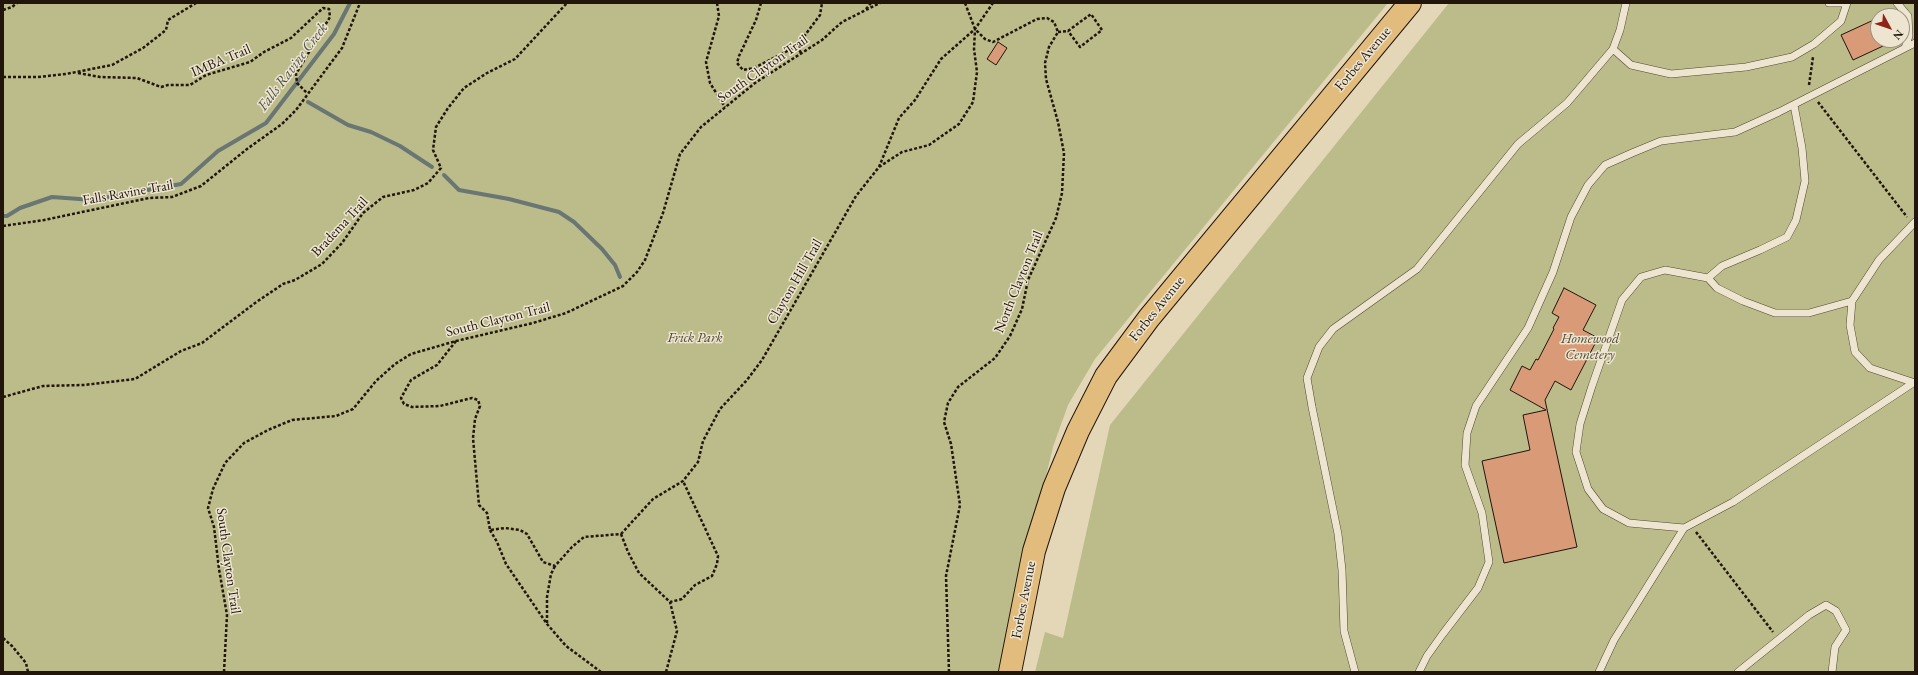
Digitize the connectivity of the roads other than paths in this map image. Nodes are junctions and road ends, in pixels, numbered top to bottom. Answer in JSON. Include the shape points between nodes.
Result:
{"nodes":[{"id":1,"x":1410,"y":3,"type":"edge"},
{"id":2,"x":1626,"y":3,"type":"edge"},
{"id":3,"x":1829,"y":3,"type":"edge"},
{"id":4,"x":1842,"y":3,"type":"edge"},
{"id":5,"x":1847,"y":3,"type":"edge"},
{"id":6,"x":1905,"y":48,"type":"edge"},
{"id":7,"x":1613,"y":49,"type":"junction"},
{"id":8,"x":1794,"y":105,"type":"junction"},
{"id":9,"x":1914,"y":223,"type":"edge"},
{"id":10,"x":1708,"y":278,"type":"junction"},
{"id":11,"x":1852,"y":301,"type":"junction"},
{"id":12,"x":1914,"y":383,"type":"edge"},
{"id":13,"x":1687,"y":526,"type":"junction"},
{"id":14,"x":1010,"y":672,"type":"edge"},
{"id":15,"x":1355,"y":672,"type":"edge"},
{"id":16,"x":1419,"y":672,"type":"edge"},
{"id":17,"x":1599,"y":672,"type":"edge"},
{"id":18,"x":1738,"y":672,"type":"edge"},
{"id":19,"x":1832,"y":672,"type":"edge"}],
"edges":[{"from":1,"to":14,"type":"main road","name":"Forbes Avenue","via":[[1149,318],[1106,376],[1078,431],[1054,488],[1034,551]]},
{"from":2,"to":7,"type":"lane"},
{"from":3,"to":4,"type":"lane"},
{"from":5,"to":7,"type":"lane","via":[[1841,21],[1814,44],[1792,57],[1746,66],[1671,74],[1631,65]]},
{"from":6,"to":8,"type":"lane"},
{"from":7,"to":15,"type":"lane","via":[[1567,103],[1518,144],[1417,269],[1333,329],[1319,347],[1308,378],[1338,534],[1344,631]]},
{"from":8,"to":10,"type":"lane","via":[[1805,181],[1796,220],[1787,237],[1722,266]]},
{"from":8,"to":16,"type":"lane","via":[[1735,132],[1662,141],[1605,165],[1588,186],[1571,217],[1553,272],[1528,328],[1476,406],[1471,420],[1467,434],[1465,465],[1482,513],[1489,562],[1478,588],[1427,656]]},
{"from":9,"to":11,"type":"lane","via":[[1879,260]]},
{"from":10,"to":11,"type":"lane","via":[[1717,288],[1743,302],[1775,313],[1809,313]]},
{"from":10,"to":13,"type":"lane","via":[[1665,270],[1641,277],[1622,300],[1580,424],[1576,452],[1588,489],[1603,509],[1628,523]]},
{"from":11,"to":12,"type":"lane","via":[[1850,325],[1855,352],[1870,368]]},
{"from":12,"to":13,"type":"lane","via":[[1733,502]]},
{"from":13,"to":17,"type":"lane","via":[[1614,640]]},
{"from":18,"to":19,"type":"lane","via":[[1826,605],[1836,611],[1846,630],[1835,647]]}]}
